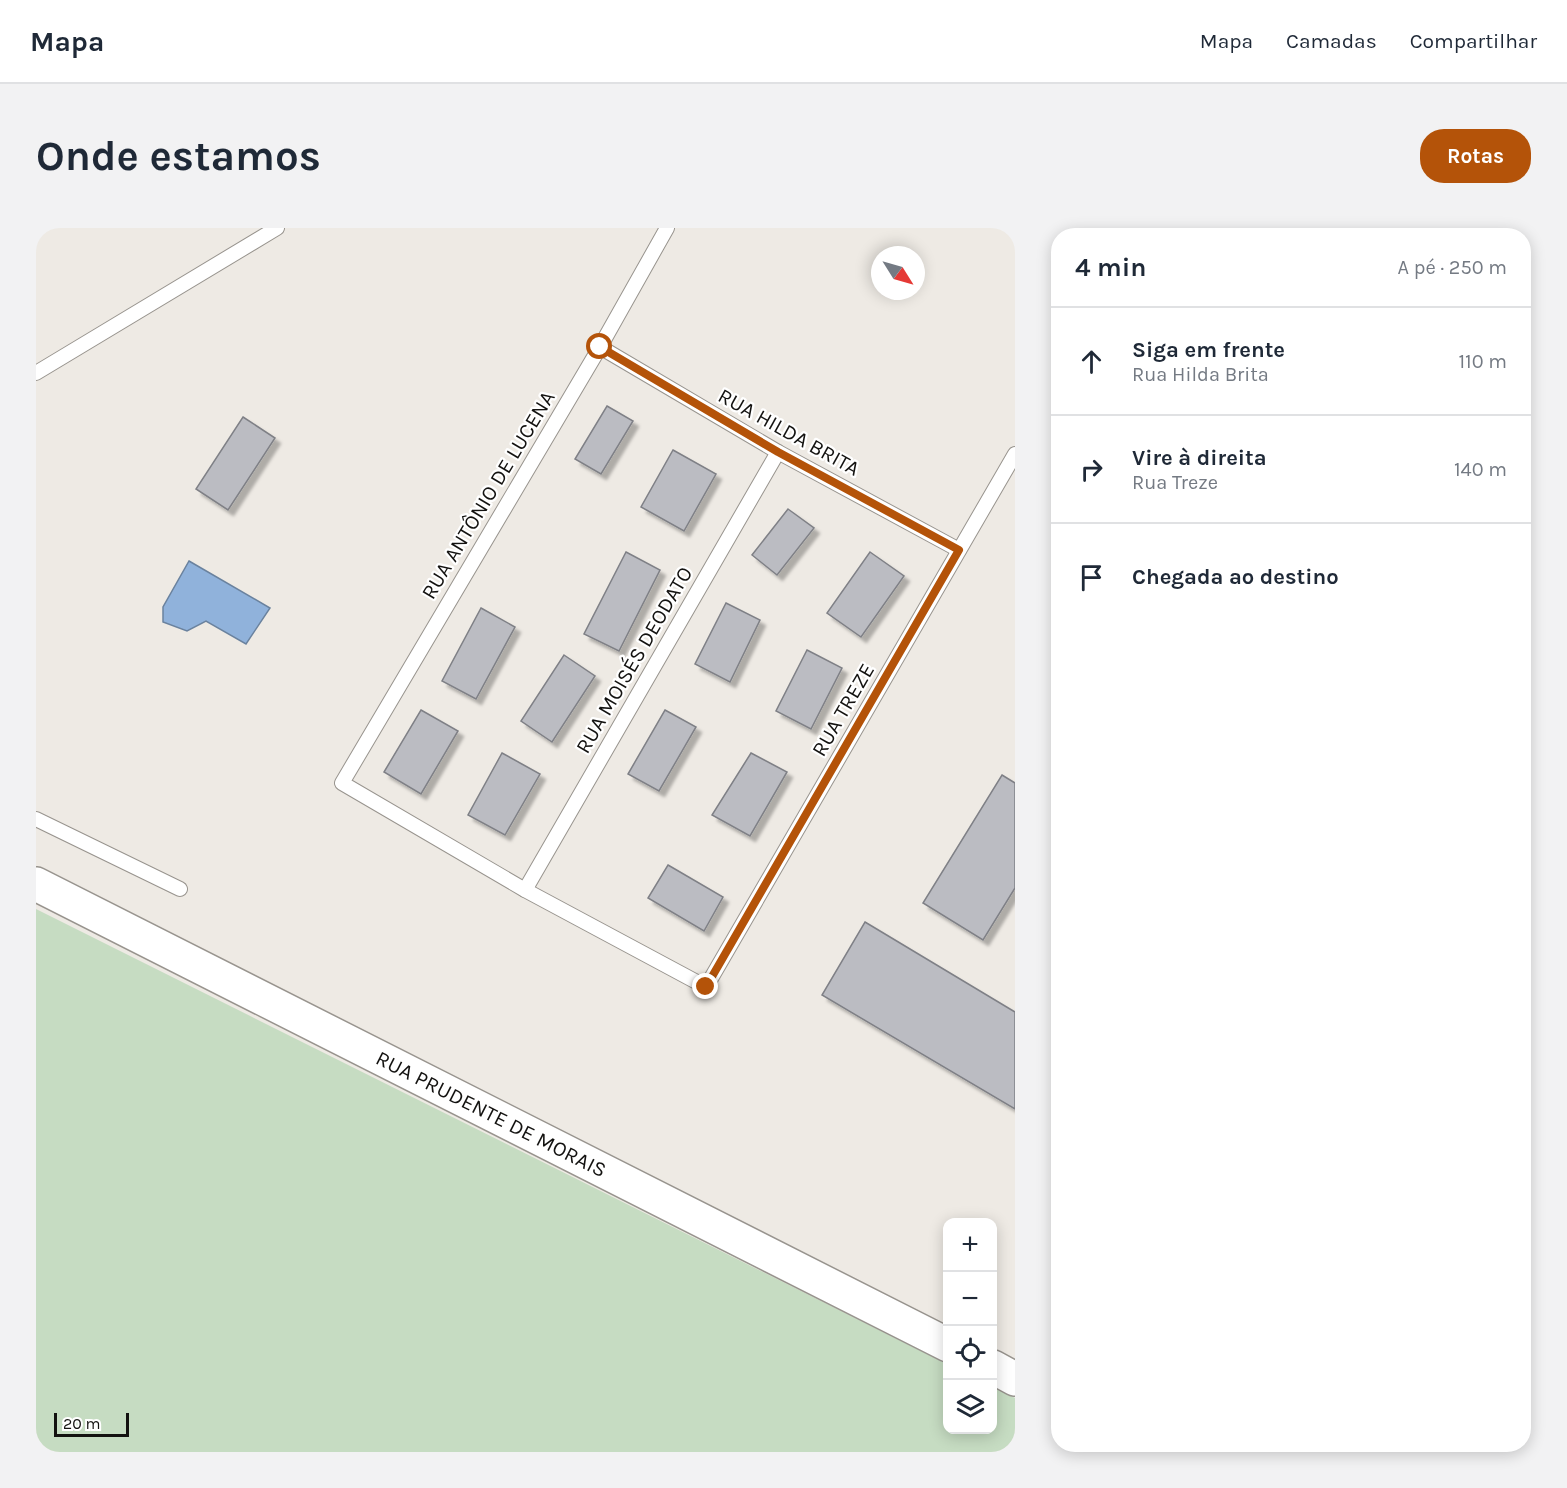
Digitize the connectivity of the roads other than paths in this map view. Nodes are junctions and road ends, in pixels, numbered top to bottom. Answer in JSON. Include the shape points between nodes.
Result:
{"nodes":[{"id":1,"x":277,"y":228,"type":"edge"},
{"id":2,"x":667,"y":228,"type":"edge"},
{"id":3,"x":600,"y":347,"type":"junction"},
{"id":4,"x":36,"y":373,"type":"edge"},
{"id":5,"x":778,"y":452,"type":"junction"},
{"id":6,"x":1015,"y":454,"type":"edge"},
{"id":7,"x":959,"y":550,"type":"junction"},
{"id":8,"x":36,"y":819,"type":"edge"},
{"id":9,"x":36,"y":884,"type":"edge"},
{"id":10,"x":180,"y":889,"type":"dead end"},
{"id":11,"x":525,"y":890,"type":"junction"},
{"id":12,"x":943,"y":1342,"type":"edge"},
{"id":13,"x":997,"y":1369,"type":"edge"},
{"id":14,"x":1015,"y":1379,"type":"edge"}],
"edges":[{"from":1,"to":4,"type":"lane"},
{"from":2,"to":3,"type":"lane","name":"RUA ANTÔNIO DE LUCENA"},
{"from":3,"to":5,"type":"lane","name":"RUA HILDA BRITA"},
{"from":3,"to":11,"type":"lane","name":"RUA ANTÔNIO DE LUCENA","via":[[342,783]]},
{"from":5,"to":7,"type":"lane","name":"RUA HILDA BRITA"},
{"from":5,"to":11,"type":"lane","name":"RUA MOISÉS DEODATO"},
{"from":6,"to":7,"type":"lane","name":"RUA TREZE"},
{"from":7,"to":11,"type":"lane","name":"RUA TREZE","via":[[706,987]]},
{"from":8,"to":10,"type":"lane"},
{"from":9,"to":12,"type":"street","name":"RUA PRUDENTE DE MORAIS"},
{"from":13,"to":14,"type":"street"}]}
